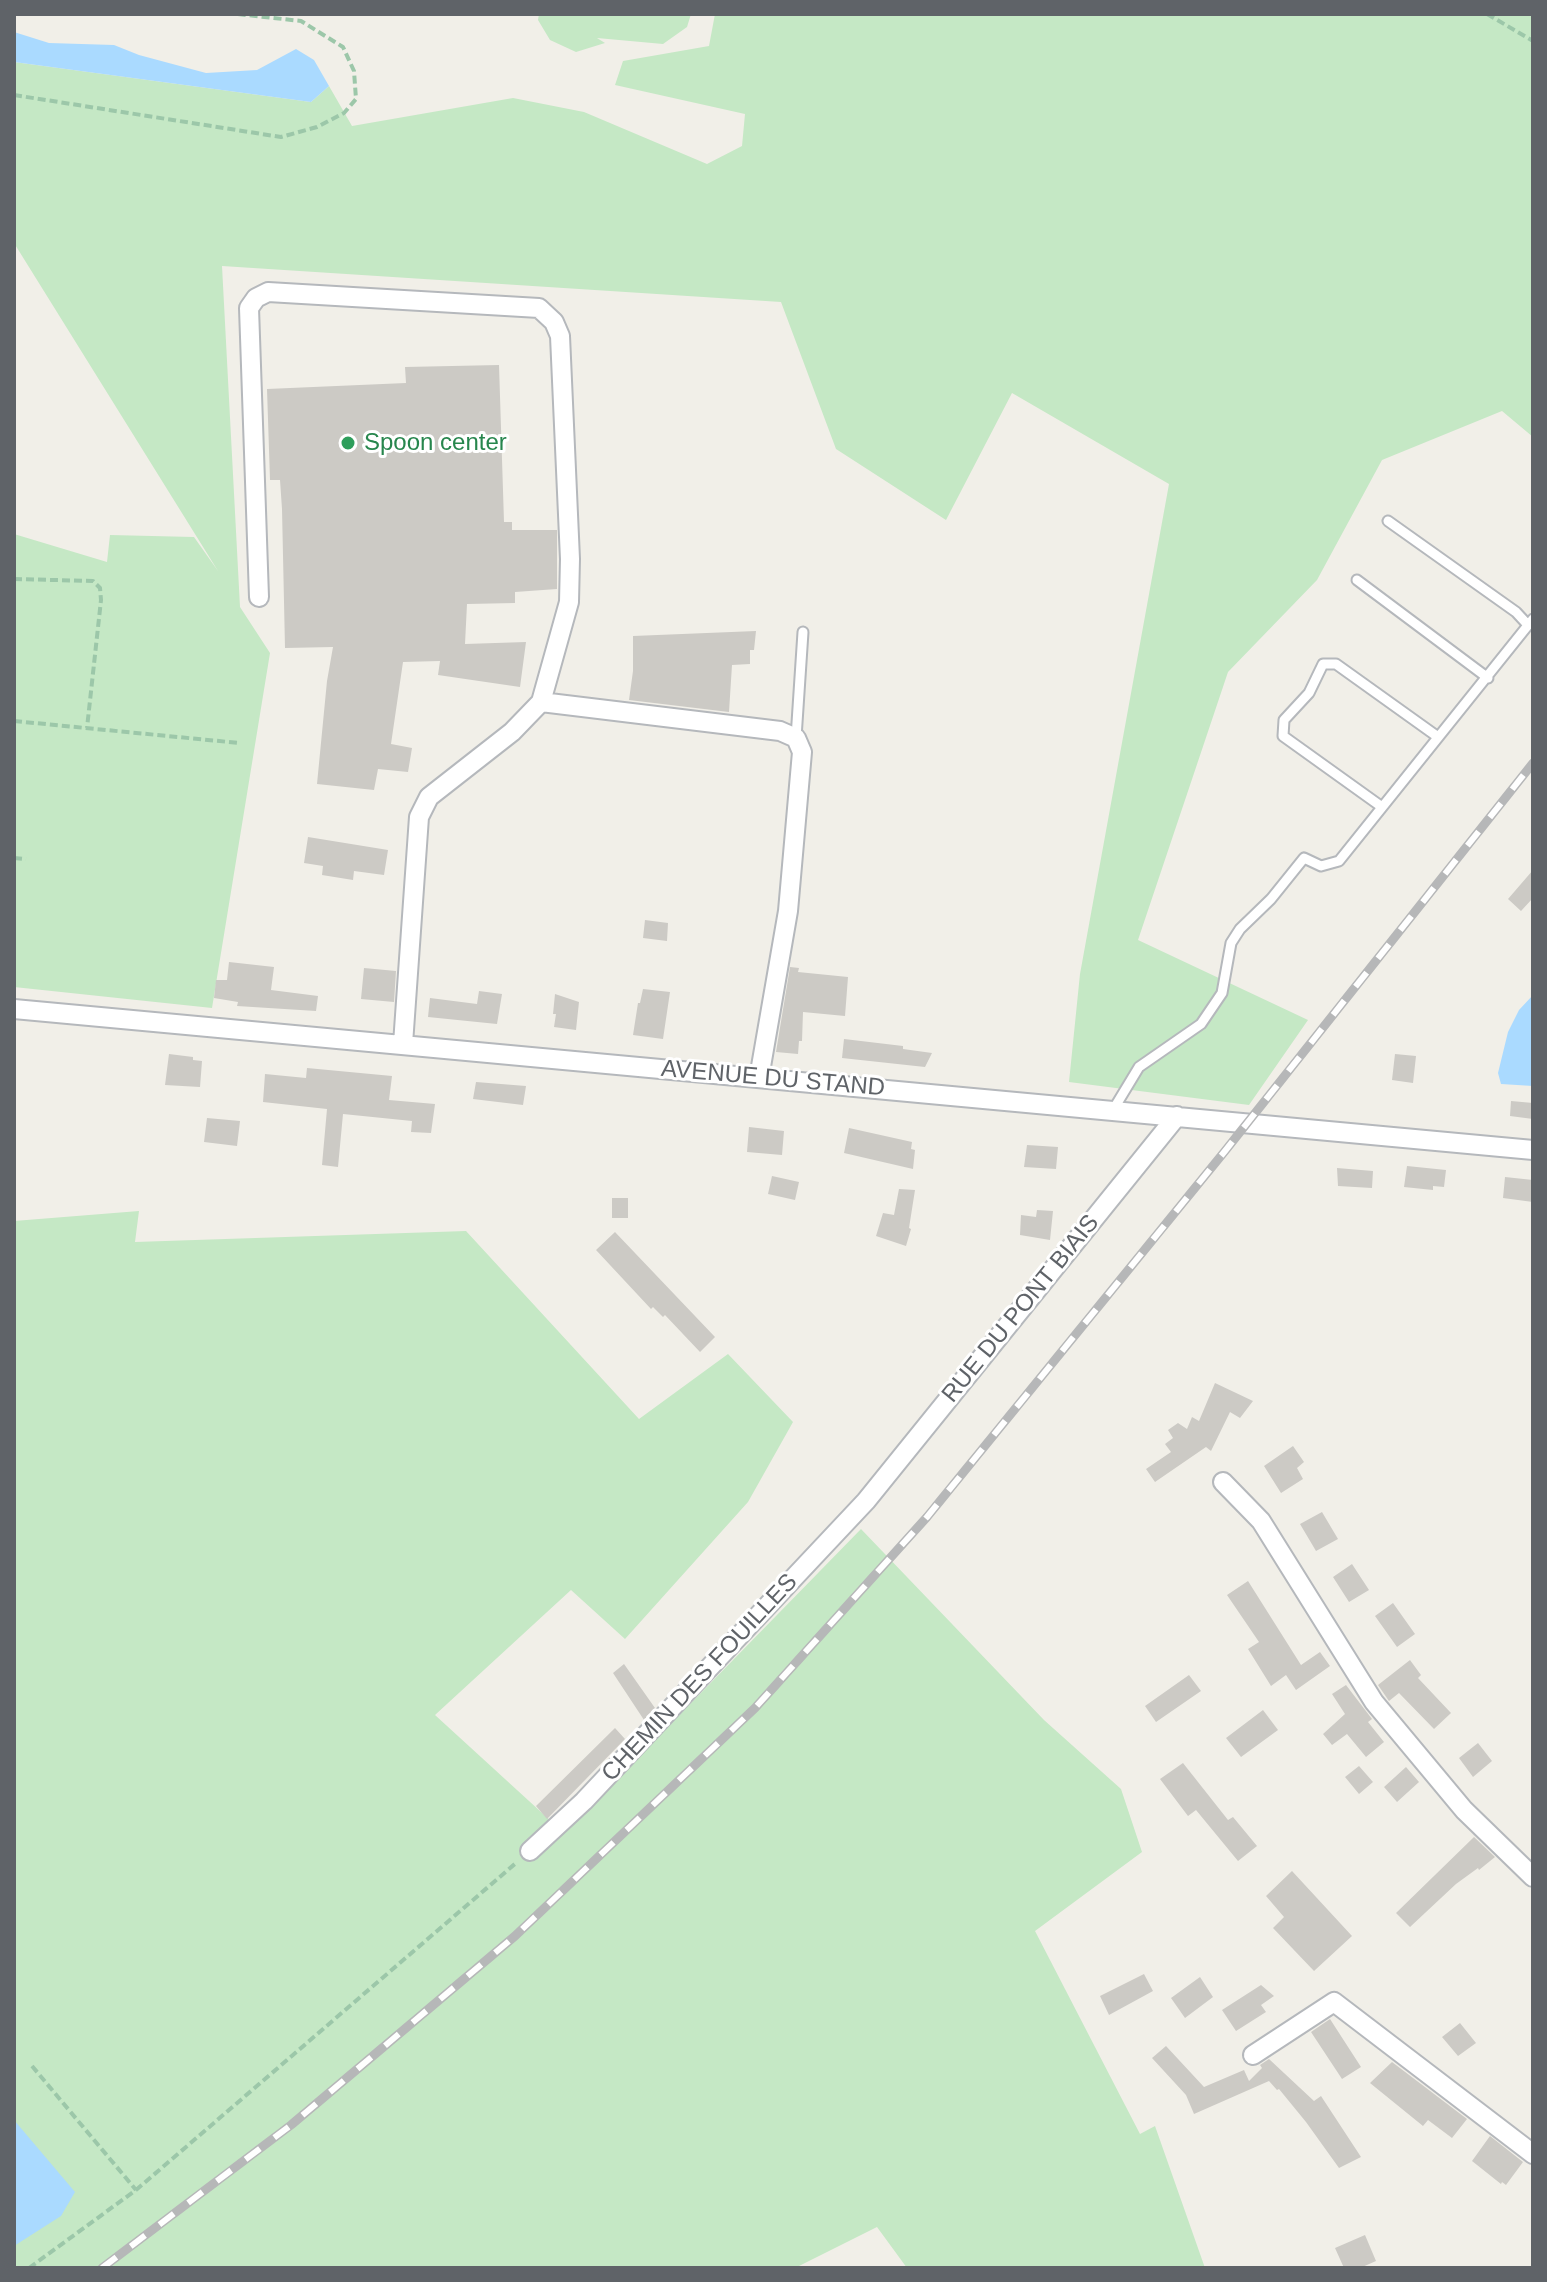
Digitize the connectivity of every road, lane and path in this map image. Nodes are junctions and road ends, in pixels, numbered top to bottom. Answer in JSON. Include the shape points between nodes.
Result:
{"nodes":[{"id":1,"x":237,"y":14,"type":"edge"},
{"id":2,"x":1487,"y":14,"type":"edge"},
{"id":3,"x":1533,"y":41,"type":"edge"},
{"id":4,"x":14,"y":95,"type":"edge"},
{"id":5,"x":1388,"y":521,"type":"dead end"},
{"id":6,"x":14,"y":579,"type":"edge"},
{"id":7,"x":1357,"y":580,"type":"dead end"},
{"id":8,"x":259,"y":597,"type":"dead end"},
{"id":9,"x":1530,"y":622,"type":"edge"},
{"id":10,"x":803,"y":632,"type":"dead end"},
{"id":11,"x":1488,"y":678,"type":"junction"},
{"id":12,"x":541,"y":702,"type":"junction"},
{"id":13,"x":14,"y":721,"type":"edge"},
{"id":14,"x":87,"y":728,"type":"junction"},
{"id":15,"x":1438,"y":737,"type":"junction"},
{"id":16,"x":796,"y":738,"type":"junction"},
{"id":17,"x":239,"y":743,"type":"dead end"},
{"id":18,"x":1382,"y":807,"type":"junction"},
{"id":19,"x":14,"y":858,"type":"edge"},
{"id":20,"x":26,"y":859,"type":"dead end"},
{"id":21,"x":14,"y":1009,"type":"edge"},
{"id":22,"x":403,"y":1044,"type":"junction"},
{"id":23,"x":759,"y":1078,"type":"junction"},
{"id":24,"x":1113,"y":1110,"type":"junction"},
{"id":25,"x":1177,"y":1116,"type":"junction"},
{"id":26,"x":1533,"y":1150,"type":"edge"},
{"id":27,"x":1223,"y":1482,"type":"dead end"},
{"id":28,"x":866,"y":1501,"type":"joint"},
{"id":29,"x":530,"y":1851,"type":"joint"},
{"id":30,"x":1533,"y":1877,"type":"edge"},
{"id":31,"x":1253,"y":2055,"type":"dead end"},
{"id":32,"x":32,"y":2066,"type":"dead end"},
{"id":33,"x":1533,"y":2154,"type":"edge"},
{"id":34,"x":136,"y":2190,"type":"junction"},
{"id":35,"x":29,"y":2268,"type":"edge"}],
"edges":[{"from":1,"to":4,"type":"path","via":[[301,21],[343,47],[354,71],[356,99],[344,113],[317,127],[281,137]]},
{"from":2,"to":3,"type":"path"},
{"from":5,"to":9,"type":"lane"},
{"from":6,"to":14,"type":"path","via":[[93,581],[100,588]]},
{"from":7,"to":11,"type":"lane"},
{"from":8,"to":12,"type":"street","via":[[249,308],[256,298],[268,292],[539,308],[560,336],[570,559],[569,602]]},
{"from":9,"to":11,"type":"lane"},
{"from":10,"to":16,"type":"lane"},
{"from":11,"to":15,"type":"lane"},
{"from":12,"to":16,"type":"street","via":[[780,731]]},
{"from":12,"to":22,"type":"street","via":[[512,732],[429,797],[419,817]]},
{"from":13,"to":14,"type":"path"},
{"from":14,"to":17,"type":"path"},
{"from":15,"to":18,"type":"lane"},
{"from":15,"to":18,"type":"lane","via":[[1336,664],[1323,664],[1309,693],[1284,720],[1283,736]]},
{"from":16,"to":23,"type":"street","via":[[802,752],[788,911]]},
{"from":18,"to":24,"type":"lane","via":[[1339,861],[1321,866],[1304,858],[1240,929],[1231,943],[1222,993],[1201,1024],[1139,1067]]},
{"from":19,"to":20,"type":"path"},
{"from":21,"to":22,"type":"street","name":"AVENUE DU STAND"},
{"from":22,"to":23,"type":"street","name":"AVENUE DU STAND"},
{"from":23,"to":24,"type":"street","name":"AVENUE DU STAND"},
{"from":24,"to":25,"type":"street","name":"AVENUE DU STAND"},
{"from":25,"to":26,"type":"street","name":"AVENUE DU STAND"},
{"from":25,"to":28,"type":"street","name":"RUE DU PONT BIAIS"},
{"from":27,"to":30,"type":"street","via":[[1261,1521],[1374,1702],[1464,1810]]},
{"from":28,"to":29,"type":"street","name":"CHEMIN DES FOUILLES","via":[[584,1801]]},
{"from":29,"to":34,"type":"path"},
{"from":31,"to":33,"type":"street","via":[[1334,2002]]},
{"from":32,"to":34,"type":"path"},
{"from":34,"to":35,"type":"path"}]}
